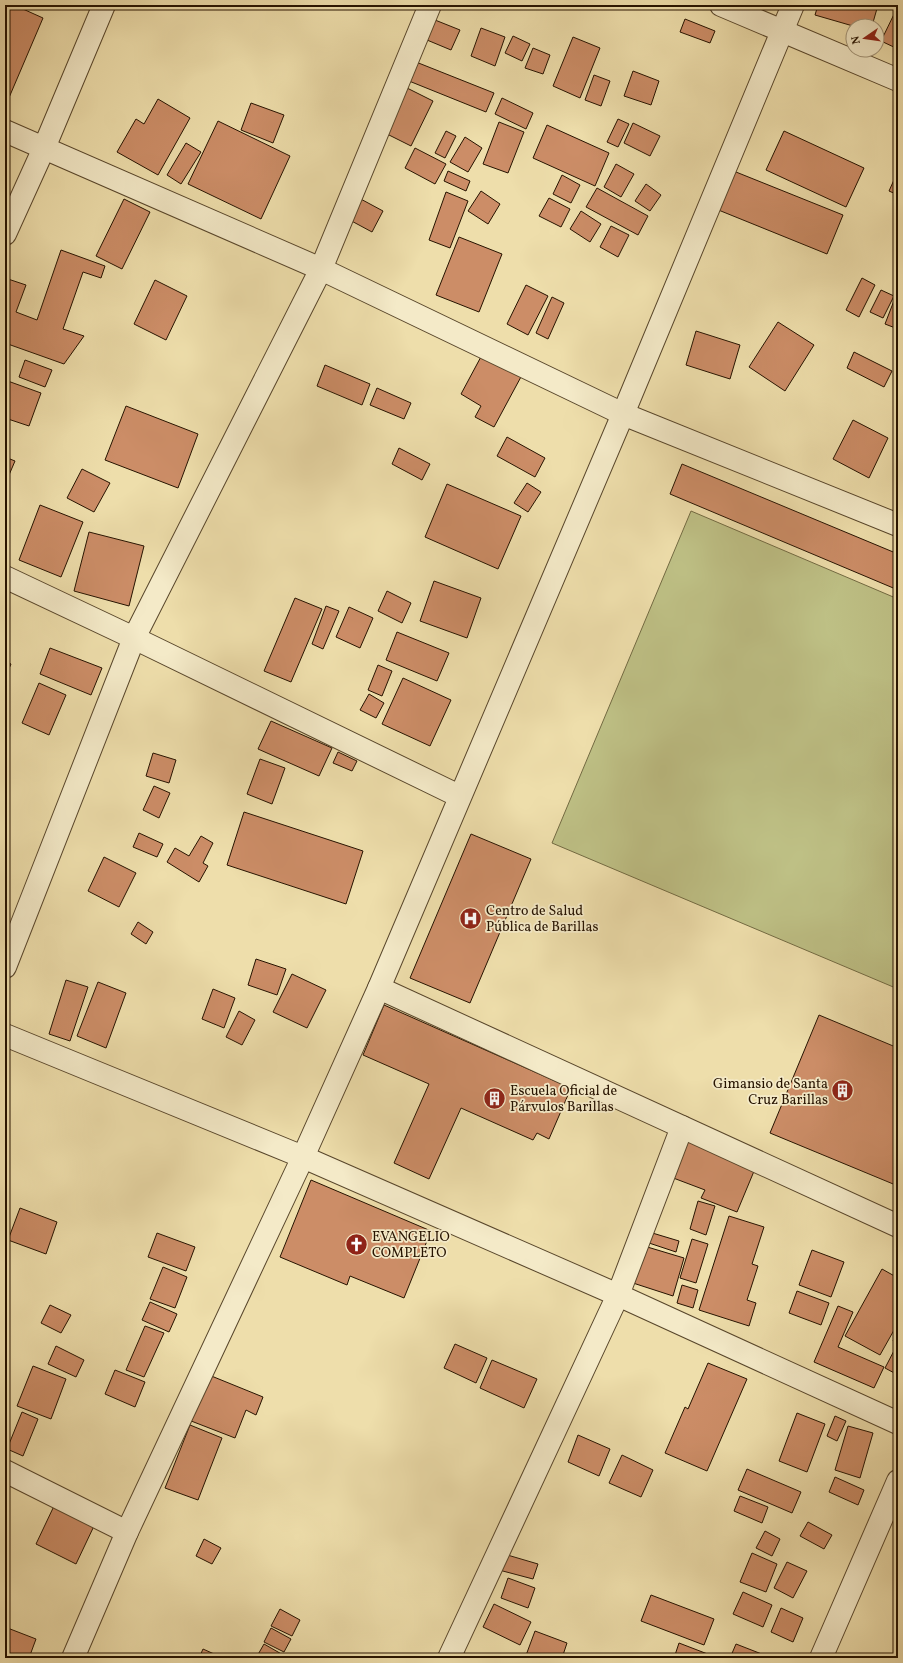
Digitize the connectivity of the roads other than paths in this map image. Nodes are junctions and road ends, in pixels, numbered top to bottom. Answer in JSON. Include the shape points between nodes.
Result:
{"nodes":[{"id":1,"x":104,"y":5,"type":"edge"},
{"id":2,"x":430,"y":5,"type":"edge"},
{"id":3,"x":721,"y":5,"type":"edge"},
{"id":4,"x":793,"y":5,"type":"edge"},
{"id":5,"x":782,"y":32,"type":"junction"},
{"id":6,"x":898,"y":80,"type":"edge"},
{"id":7,"x":5,"y":131,"type":"edge"},
{"id":8,"x":44,"y":148,"type":"junction"},
{"id":9,"x":5,"y":234,"type":"edge"},
{"id":10,"x":321,"y":269,"type":"junction"},
{"id":11,"x":623,"y":414,"type":"junction"},
{"id":12,"x":898,"y":524,"type":"edge"},
{"id":13,"x":5,"y":577,"type":"edge"},
{"id":14,"x":134,"y":638,"type":"junction"},
{"id":15,"x":459,"y":796,"type":"junction"},
{"id":16,"x":5,"y":967,"type":"edge"},
{"id":17,"x":379,"y":988,"type":"junction"},
{"id":18,"x":5,"y":1035,"type":"edge"},
{"id":19,"x":682,"y":1127,"type":"junction"},
{"id":20,"x":303,"y":1156,"type":"junction"},
{"id":21,"x":898,"y":1226,"type":"edge"},
{"id":22,"x":618,"y":1295,"type":"junction"},
{"id":23,"x":898,"y":1423,"type":"edge"},
{"id":24,"x":5,"y":1472,"type":"edge"},
{"id":25,"x":898,"y":1481,"type":"edge"},
{"id":26,"x":127,"y":1532,"type":"junction"},
{"id":27,"x":73,"y":1658,"type":"edge"},
{"id":28,"x":449,"y":1658,"type":"edge"},
{"id":29,"x":821,"y":1658,"type":"edge"}],
"edges":[{"from":1,"to":8,"type":"street"},
{"from":2,"to":10,"type":"street"},
{"from":3,"to":5,"type":"street"},
{"from":4,"to":5,"type":"street"},
{"from":5,"to":6,"type":"street"},
{"from":5,"to":11,"type":"street"},
{"from":7,"to":8,"type":"street"},
{"from":8,"to":9,"type":"street"},
{"from":8,"to":10,"type":"street"},
{"from":10,"to":11,"type":"street"},
{"from":10,"to":14,"type":"street"},
{"from":11,"to":12,"type":"street"},
{"from":11,"to":15,"type":"street"},
{"from":13,"to":14,"type":"street"},
{"from":14,"to":15,"type":"street"},
{"from":14,"to":16,"type":"street"},
{"from":15,"to":17,"type":"street"},
{"from":17,"to":19,"type":"street"},
{"from":17,"to":20,"type":"street"},
{"from":18,"to":20,"type":"street"},
{"from":19,"to":21,"type":"street"},
{"from":19,"to":22,"type":"street"},
{"from":20,"to":22,"type":"street"},
{"from":20,"to":26,"type":"street"},
{"from":22,"to":23,"type":"street"},
{"from":22,"to":28,"type":"street"},
{"from":24,"to":26,"type":"street"},
{"from":25,"to":29,"type":"street"},
{"from":26,"to":27,"type":"street"}]}
